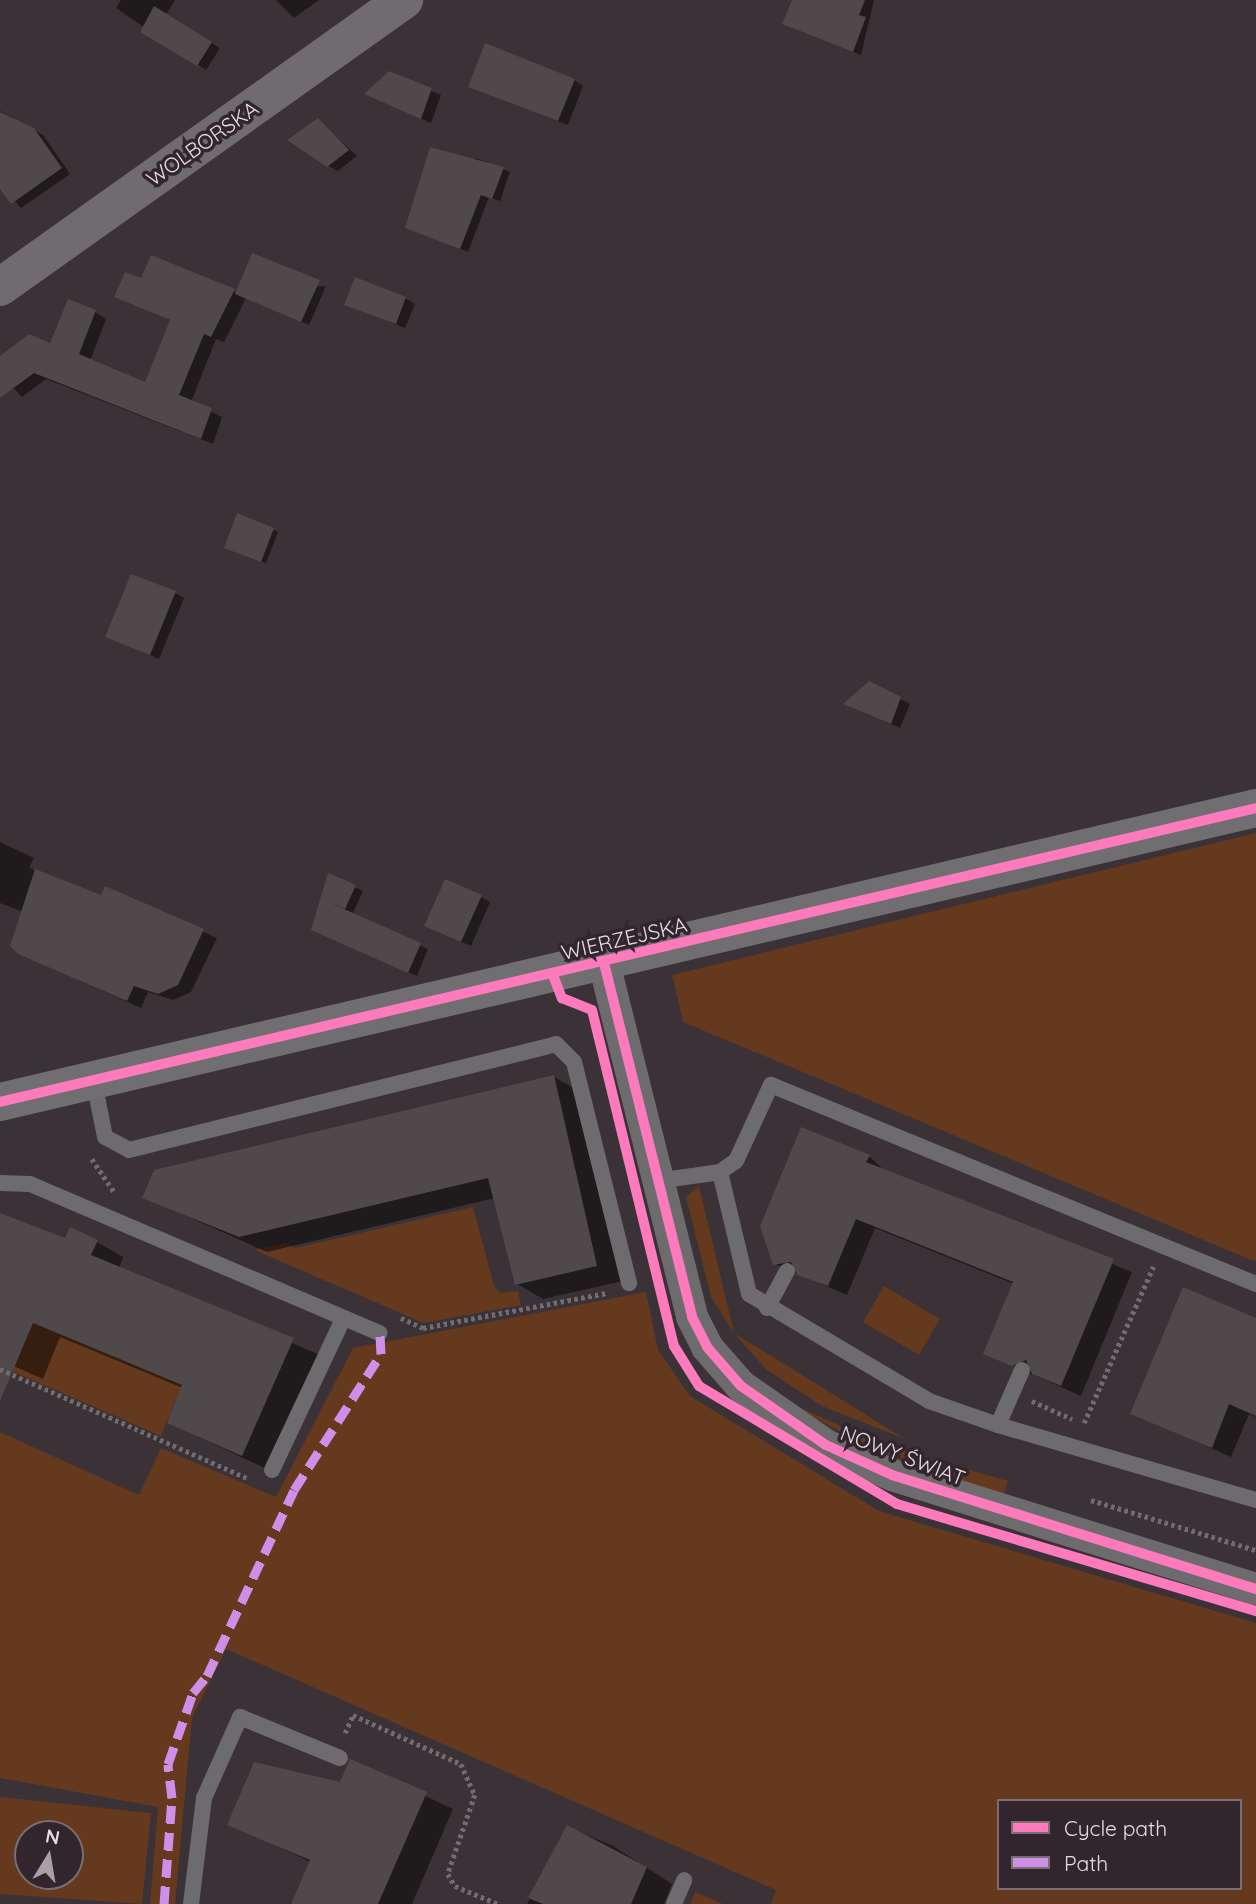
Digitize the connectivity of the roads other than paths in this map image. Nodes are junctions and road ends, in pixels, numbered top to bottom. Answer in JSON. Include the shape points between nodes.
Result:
{"nodes":[{"id":1,"x":404,"y":0,"type":"edge"},
{"id":2,"x":0,"y":287,"type":"edge"},
{"id":3,"x":1256,"y":808,"type":"edge"},
{"id":4,"x":604,"y":963,"type":"junction"},
{"id":5,"x":94,"y":1082,"type":"junction"},
{"id":6,"x":0,"y":1102,"type":"edge"},
{"id":7,"x":720,"y":1171,"type":"junction"},
{"id":8,"x":657,"y":1181,"type":"junction"},
{"id":9,"x":0,"y":1183,"type":"edge"},
{"id":10,"x":787,"y":1271,"type":"dead end"},
{"id":11,"x":629,"y":1283,"type":"road end"},
{"id":12,"x":1256,"y":1284,"type":"edge"},
{"id":13,"x":767,"y":1308,"type":"junction"},
{"id":14,"x":343,"y":1319,"type":"junction"},
{"id":15,"x":380,"y":1333,"type":"dead end"},
{"id":16,"x":1022,"y":1370,"type":"dead end"},
{"id":17,"x":998,"y":1425,"type":"junction"},
{"id":18,"x":272,"y":1470,"type":"road end"},
{"id":19,"x":1256,"y":1500,"type":"edge"},
{"id":20,"x":1256,"y":1589,"type":"edge"},
{"id":21,"x":337,"y":1757,"type":"road end"},
{"id":22,"x":684,"y":1880,"type":"dead end"},
{"id":23,"x":191,"y":1904,"type":"edge"},
{"id":24,"x":674,"y":1904,"type":"edge"}],
"edges":[{"from":1,"to":2,"type":"main road","name":"WOLBORSKA"},
{"from":3,"to":4,"type":"street","name":"WIERZEJSKA"},
{"from":4,"to":5,"type":"street","name":"WIERZEJSKA"},
{"from":4,"to":8,"type":"street","name":"NOWY ŚWIAT"},
{"from":5,"to":6,"type":"street","name":"WIERZEJSKA"},
{"from":5,"to":11,"type":"lane","via":[[105,1137],[129,1150],[556,1044],[574,1062]]},
{"from":7,"to":8,"type":"lane"},
{"from":7,"to":12,"type":"lane","via":[[736,1161],[771,1085]]},
{"from":7,"to":13,"type":"lane","via":[[743,1279]]},
{"from":8,"to":20,"type":"street","name":"NOWY ŚWIAT","via":[[699,1336],[754,1398],[826,1445],[891,1475]]},
{"from":9,"to":14,"type":"lane","via":[[30,1184]]},
{"from":10,"to":13,"type":"lane"},
{"from":13,"to":17,"type":"lane","via":[[929,1401]]},
{"from":14,"to":15,"type":"lane"},
{"from":14,"to":18,"type":"lane"},
{"from":16,"to":17,"type":"lane"},
{"from":17,"to":19,"type":"lane"},
{"from":21,"to":23,"type":"lane","via":[[240,1717],[204,1798]]},
{"from":22,"to":24,"type":"lane"}]}
